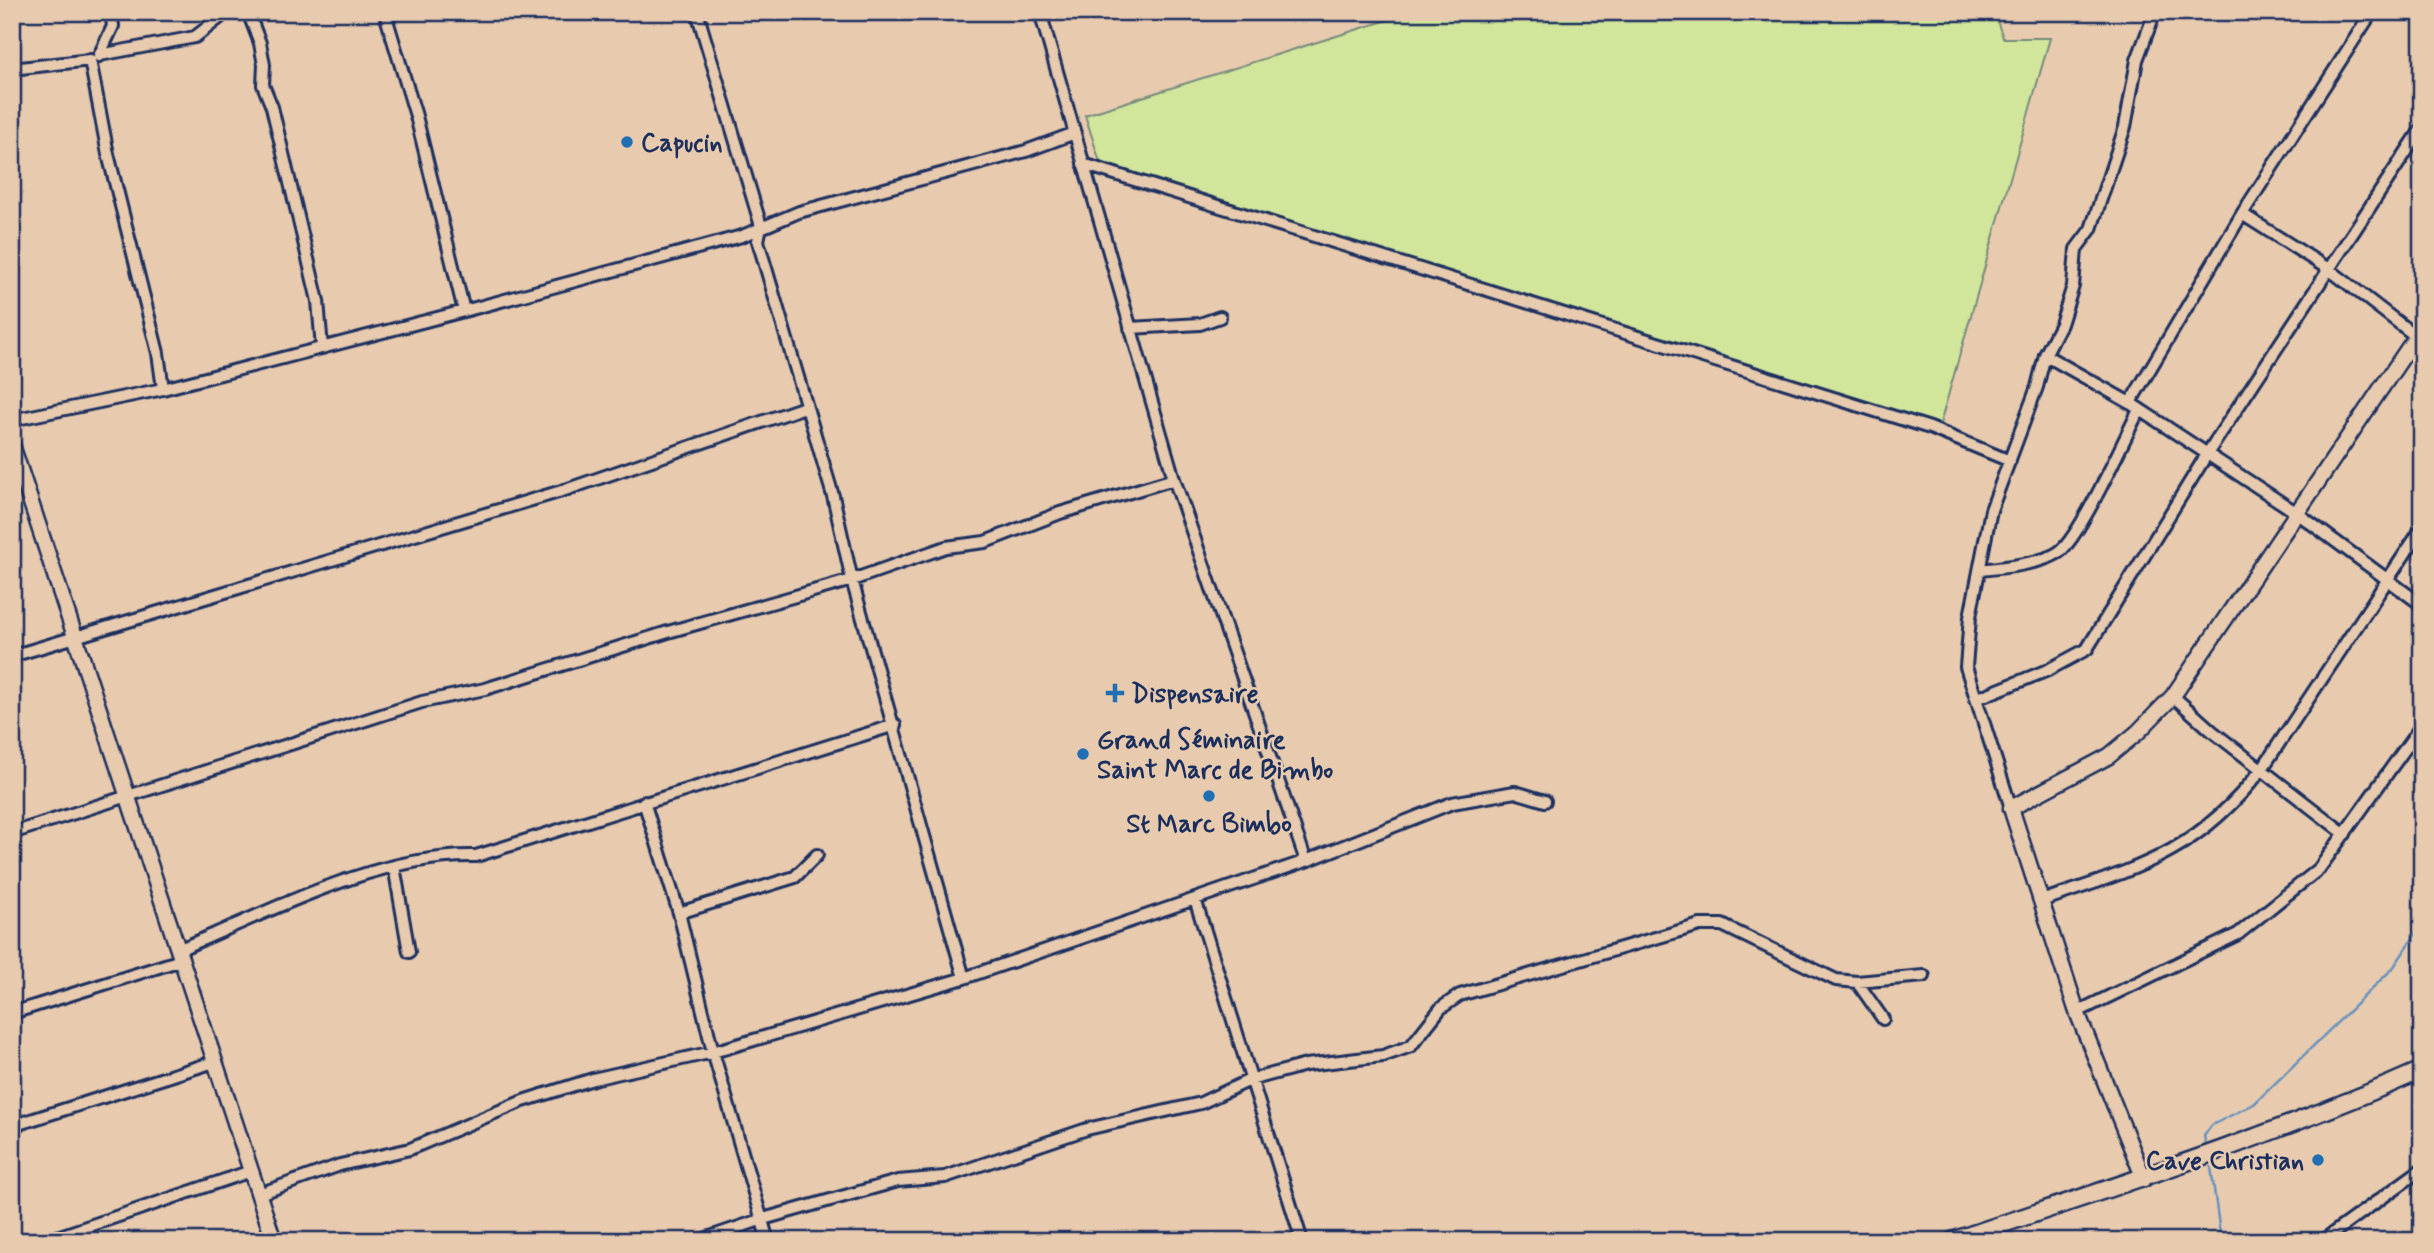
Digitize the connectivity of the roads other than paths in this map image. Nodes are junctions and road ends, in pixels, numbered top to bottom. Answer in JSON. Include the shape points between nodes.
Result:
{"nodes":[{"id":1,"x":111,"y":12,"type":"edge"},
{"id":2,"x":227,"y":12,"type":"edge"},
{"id":3,"x":248,"y":12,"type":"edge"},
{"id":4,"x":389,"y":12,"type":"edge"},
{"id":5,"x":698,"y":12,"type":"edge"},
{"id":6,"x":1040,"y":12,"type":"edge"},
{"id":7,"x":2155,"y":12,"type":"edge"},
{"id":8,"x":2372,"y":12,"type":"edge"},
{"id":9,"x":95,"y":58,"type":"junction"},
{"id":10,"x":12,"y":69,"type":"edge"},
{"id":11,"x":2422,"y":128,"type":"edge"},
{"id":12,"x":1075,"y":133,"type":"junction"},
{"id":13,"x":1083,"y":164,"type":"junction"},
{"id":14,"x":2242,"y":214,"type":"junction"},
{"id":15,"x":761,"y":226,"type":"junction"},
{"id":16,"x":2330,"y":270,"type":"junction"},
{"id":17,"x":464,"y":311,"type":"junction"},
{"id":18,"x":1220,"y":317,"type":"dead end"},
{"id":19,"x":1130,"y":328,"type":"junction"},
{"id":20,"x":2420,"y":335,"type":"edge"},
{"id":21,"x":322,"y":348,"type":"junction"},
{"id":22,"x":2045,"y":355,"type":"junction"},
{"id":23,"x":163,"y":388,"type":"junction"},
{"id":24,"x":2135,"y":406,"type":"junction"},
{"id":25,"x":804,"y":407,"type":"junction"},
{"id":26,"x":1914,"y":416,"type":"dead end"},
{"id":27,"x":12,"y":420,"type":"edge"},
{"id":28,"x":1930,"y":428,"type":"junction"},
{"id":29,"x":12,"y":445,"type":"edge"},
{"id":30,"x":2207,"y":454,"type":"junction"},
{"id":31,"x":2010,"y":461,"type":"junction"},
{"id":32,"x":1174,"y":479,"type":"junction"},
{"id":33,"x":2297,"y":513,"type":"junction"},
{"id":34,"x":2422,"y":528,"type":"edge"},
{"id":35,"x":1980,"y":570,"type":"junction"},
{"id":36,"x":852,"y":580,"type":"junction"},
{"id":37,"x":2386,"y":580,"type":"junction"},
{"id":38,"x":2422,"y":605,"type":"edge"},
{"id":39,"x":74,"y":639,"type":"junction"},
{"id":40,"x":12,"y":656,"type":"edge"},
{"id":41,"x":2173,"y":696,"type":"junction"},
{"id":42,"x":1976,"y":699,"type":"junction"},
{"id":43,"x":895,"y":725,"type":"junction"},
{"id":44,"x":2422,"y":725,"type":"edge"},
{"id":45,"x":2262,"y":769,"type":"junction"},
{"id":46,"x":128,"y":794,"type":"junction"},
{"id":47,"x":1545,"y":801,"type":"dead end"},
{"id":48,"x":644,"y":802,"type":"junction"},
{"id":49,"x":2011,"y":808,"type":"junction"},
{"id":50,"x":12,"y":832,"type":"edge"},
{"id":51,"x":2345,"y":834,"type":"junction"},
{"id":52,"x":817,"y":855,"type":"dead end"},
{"id":53,"x":1306,"y":862,"type":"junction"},
{"id":54,"x":394,"y":866,"type":"junction"},
{"id":55,"x":1195,"y":899,"type":"junction"},
{"id":56,"x":2041,"y":901,"type":"junction"},
{"id":57,"x":679,"y":913,"type":"junction"},
{"id":58,"x":409,"y":952,"type":"dead end"},
{"id":59,"x":180,"y":955,"type":"junction"},
{"id":60,"x":1924,"y":976,"type":"dead end"},
{"id":61,"x":964,"y":978,"type":"junction"},
{"id":62,"x":1857,"y":982,"type":"junction"},
{"id":63,"x":2077,"y":1012,"type":"junction"},
{"id":64,"x":12,"y":1013,"type":"edge"},
{"id":65,"x":1883,"y":1019,"type":"dead end"},
{"id":66,"x":713,"y":1052,"type":"junction"},
{"id":67,"x":214,"y":1062,"type":"junction"},
{"id":68,"x":2422,"y":1070,"type":"edge"},
{"id":69,"x":1250,"y":1080,"type":"junction"},
{"id":70,"x":12,"y":1125,"type":"edge"},
{"id":71,"x":2422,"y":1169,"type":"edge"},
{"id":72,"x":251,"y":1171,"type":"junction"},
{"id":73,"x":2144,"y":1179,"type":"junction"},
{"id":74,"x":259,"y":1194,"type":"junction"},
{"id":75,"x":763,"y":1219,"type":"junction"},
{"id":76,"x":45,"y":1241,"type":"edge"},
{"id":77,"x":274,"y":1241,"type":"edge"},
{"id":78,"x":698,"y":1241,"type":"edge"},
{"id":79,"x":768,"y":1241,"type":"edge"},
{"id":80,"x":1302,"y":1241,"type":"edge"},
{"id":81,"x":1952,"y":1241,"type":"edge"},
{"id":82,"x":2322,"y":1241,"type":"edge"}],
"edges":[{"from":1,"to":9,"type":"street","via":[[113,26]]},
{"from":2,"to":9,"type":"street","via":[[195,37]]},
{"from":3,"to":21,"type":"street","via":[[260,43],[263,85],[318,301]]},
{"from":4,"to":17,"type":"street","via":[[387,20]]},
{"from":5,"to":15,"type":"street"},
{"from":6,"to":12,"type":"street"},
{"from":7,"to":22,"type":"street","via":[[2137,60],[2125,127],[2091,229],[2076,249],[2073,286]]},
{"from":8,"to":14,"type":"street"},
{"from":9,"to":10,"type":"street"},
{"from":9,"to":23,"type":"street","via":[[108,154]]},
{"from":11,"to":16,"type":"street"},
{"from":12,"to":13,"type":"street"},
{"from":12,"to":15,"type":"street"},
{"from":13,"to":19,"type":"street"},
{"from":13,"to":28,"type":"street"},
{"from":14,"to":16,"type":"street"},
{"from":14,"to":24,"type":"street"},
{"from":15,"to":17,"type":"street","via":[[742,236]]},
{"from":15,"to":25,"type":"street","via":[[758,241]]},
{"from":16,"to":20,"type":"street"},
{"from":16,"to":30,"type":"street"},
{"from":17,"to":21,"type":"street"},
{"from":18,"to":19,"type":"street","via":[[1200,324]]},
{"from":19,"to":32,"type":"street"},
{"from":20,"to":33,"type":"street"},
{"from":21,"to":23,"type":"street"},
{"from":22,"to":24,"type":"street"},
{"from":22,"to":31,"type":"street"},
{"from":23,"to":27,"type":"street"},
{"from":24,"to":30,"type":"street"},
{"from":24,"to":35,"type":"street","via":[[2075,534],[2059,552]]},
{"from":25,"to":36,"type":"street","via":[[833,496]]},
{"from":25,"to":39,"type":"street","via":[[565,490]]},
{"from":26,"to":28,"type":"street"},
{"from":28,"to":31,"type":"street"},
{"from":29,"to":39,"type":"street"},
{"from":30,"to":33,"type":"street"},
{"from":30,"to":42,"type":"street","via":[[2087,649]]},
{"from":31,"to":35,"type":"street","via":[[1991,510]]},
{"from":32,"to":36,"type":"street","via":[[1060,513],[985,542],[946,547]]},
{"from":32,"to":53,"type":"street"},
{"from":33,"to":37,"type":"street"},
{"from":33,"to":41,"type":"street"},
{"from":34,"to":37,"type":"street"},
{"from":35,"to":42,"type":"street","via":[[1966,643],[1966,667]]},
{"from":36,"to":43,"type":"street"},
{"from":36,"to":46,"type":"street","via":[[485,689],[422,702]]},
{"from":37,"to":38,"type":"street"},
{"from":37,"to":45,"type":"street"},
{"from":39,"to":40,"type":"street"},
{"from":39,"to":46,"type":"street"},
{"from":41,"to":45,"type":"street"},
{"from":41,"to":49,"type":"street","via":[[2109,756]]},
{"from":42,"to":49,"type":"street"},
{"from":43,"to":48,"type":"street"},
{"from":43,"to":61,"type":"street"},
{"from":44,"to":51,"type":"street"},
{"from":45,"to":51,"type":"street"},
{"from":45,"to":56,"type":"street","via":[[2236,803],[2191,839],[2143,867]]},
{"from":46,"to":50,"type":"street"},
{"from":46,"to":59,"type":"street"},
{"from":47,"to":53,"type":"street","via":[[1515,792],[1452,803]]},
{"from":48,"to":54,"type":"street","via":[[476,856],[445,856]]},
{"from":48,"to":57,"type":"street"},
{"from":49,"to":56,"type":"street"},
{"from":51,"to":63,"type":"street","via":[[2319,869],[2238,934]]},
{"from":52,"to":57,"type":"street","via":[[796,877]]},
{"from":53,"to":55,"type":"street"},
{"from":54,"to":58,"type":"street"},
{"from":54,"to":59,"type":"street","via":[[314,893]]},
{"from":55,"to":61,"type":"street"},
{"from":55,"to":69,"type":"street"},
{"from":56,"to":63,"type":"street"},
{"from":57,"to":66,"type":"street"},
{"from":59,"to":64,"type":"street"},
{"from":59,"to":67,"type":"street"},
{"from":60,"to":62,"type":"street"},
{"from":61,"to":66,"type":"street"},
{"from":62,"to":65,"type":"street"},
{"from":62,"to":69,"type":"street","via":[[1818,974],[1721,925],[1700,925],[1460,995],[1441,1008],[1411,1046],[1383,1056],[1306,1065]]},
{"from":63,"to":73,"type":"street"},
{"from":66,"to":74,"type":"street","via":[[535,1097],[410,1149],[340,1165]]},
{"from":66,"to":75,"type":"street"},
{"from":67,"to":70,"type":"street"},
{"from":67,"to":72,"type":"street"},
{"from":68,"to":73,"type":"main road","via":[[2339,1107]]},
{"from":69,"to":75,"type":"street","via":[[1201,1103],[1087,1129],[945,1177],[898,1181]]},
{"from":69,"to":80,"type":"street"},
{"from":71,"to":82,"type":"street"},
{"from":72,"to":74,"type":"street"},
{"from":72,"to":76,"type":"street"},
{"from":73,"to":81,"type":"main road"},
{"from":74,"to":77,"type":"street"},
{"from":75,"to":78,"type":"street"},
{"from":75,"to":79,"type":"street"}]}
